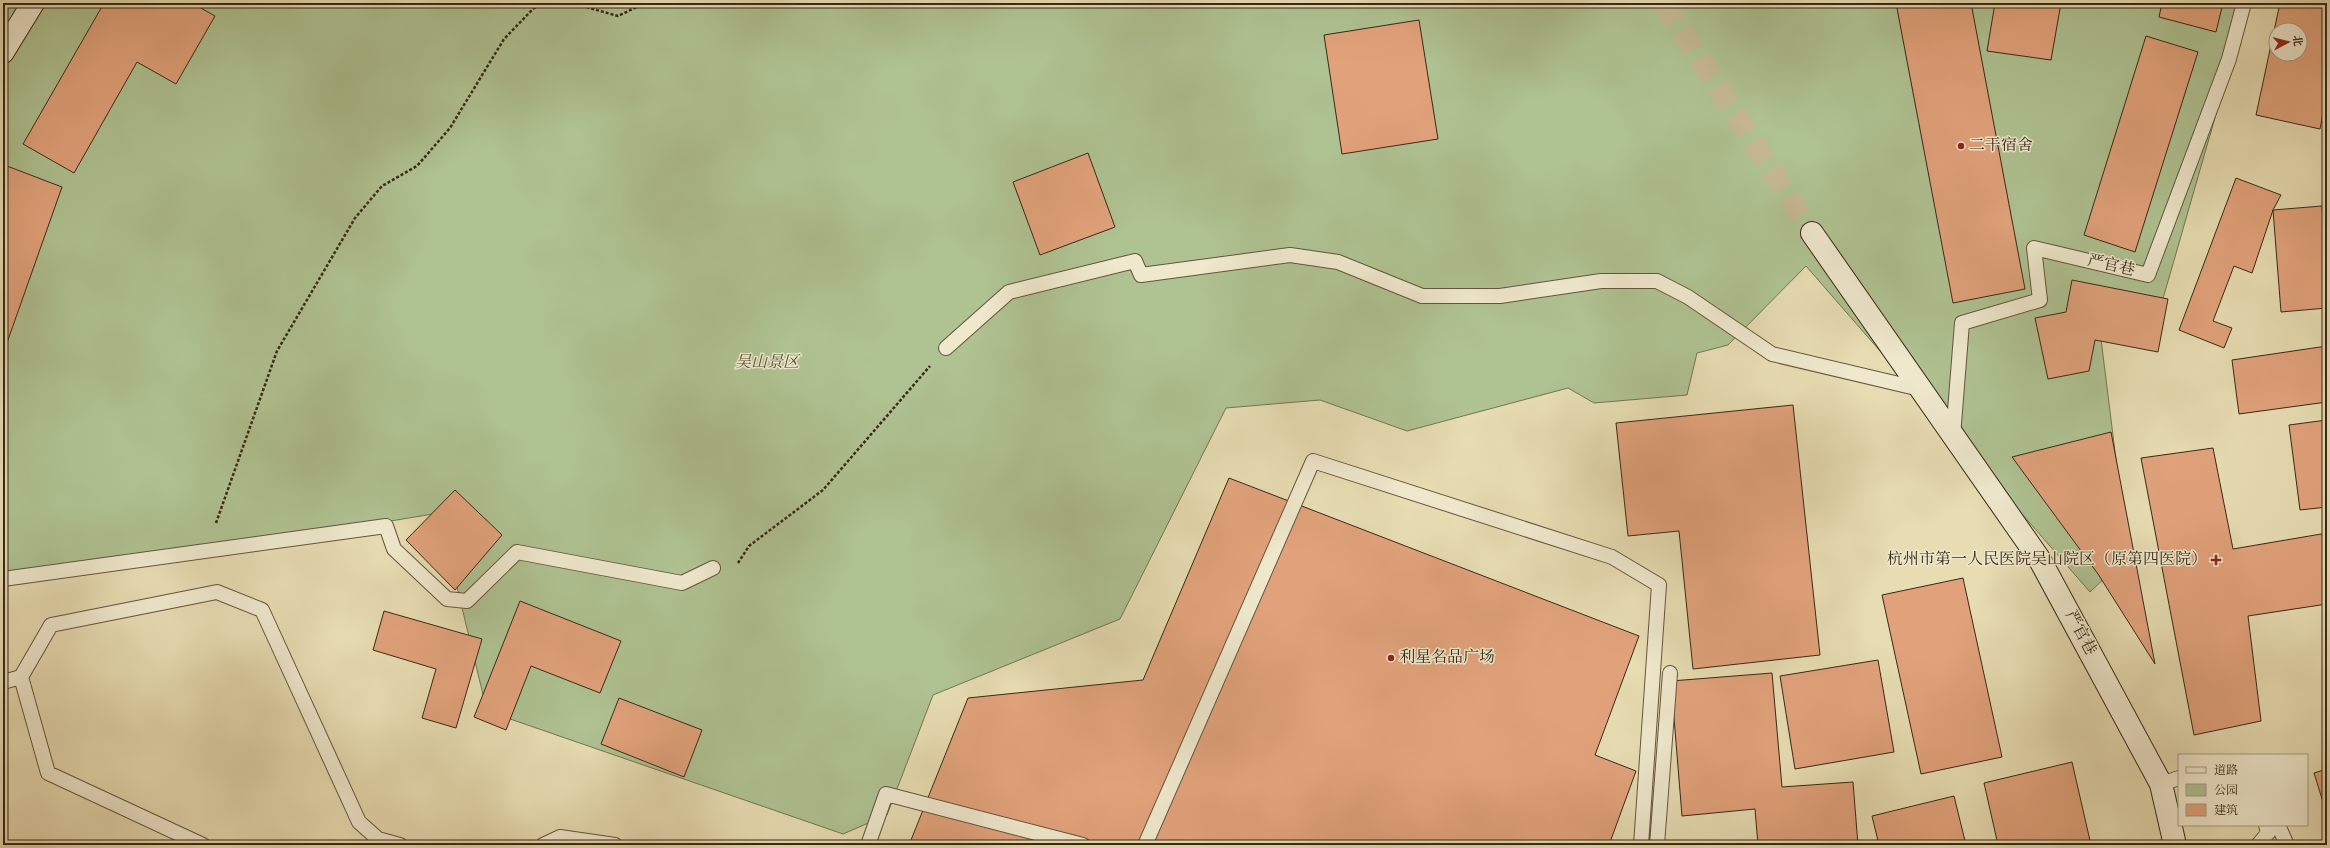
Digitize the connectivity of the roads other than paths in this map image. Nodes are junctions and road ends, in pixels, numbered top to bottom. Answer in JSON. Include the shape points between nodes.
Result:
{"nodes":[{"id":1,"x":33,"y":3,"type":"edge"},
{"id":2,"x":2244,"y":3,"type":"edge"},
{"id":3,"x":3,"y":52,"type":"edge"},
{"id":4,"x":1812,"y":233,"type":"tunnel mouth"},
{"id":5,"x":946,"y":348,"type":"road end"},
{"id":6,"x":1920,"y":389,"type":"junction"},
{"id":7,"x":1953,"y":437,"type":"junction"},
{"id":8,"x":713,"y":568,"type":"road end"},
{"id":9,"x":3,"y":579,"type":"edge"},
{"id":10,"x":1670,"y":673,"type":"dead end"},
{"id":11,"x":21,"y":678,"type":"junction"},
{"id":12,"x":3,"y":682,"type":"edge"},
{"id":13,"x":2170,"y":781,"type":"edge"},
{"id":14,"x":2266,"y":826,"type":"edge"},
{"id":15,"x":2278,"y":826,"type":"edge"},
{"id":16,"x":203,"y":845,"type":"edge"},
{"id":17,"x":400,"y":845,"type":"edge"},
{"id":18,"x":543,"y":845,"type":"edge"},
{"id":19,"x":615,"y":845,"type":"edge"},
{"id":20,"x":868,"y":845,"type":"edge"},
{"id":21,"x":1083,"y":845,"type":"edge"},
{"id":22,"x":1145,"y":845,"type":"edge"},
{"id":23,"x":1642,"y":845,"type":"edge"},
{"id":24,"x":1657,"y":845,"type":"edge"},
{"id":25,"x":2175,"y":845,"type":"edge"},
{"id":26,"x":2258,"y":845,"type":"edge"},
{"id":27,"x":2287,"y":845,"type":"edge"}],
"edges":[{"from":1,"to":3,"type":"street"},
{"from":2,"to":7,"type":"lane","name":"严官巷","via":[[2229,60],[2148,275],[2034,248],[2040,300],[1962,323]]},
{"from":4,"to":6,"type":"street","name":"严官巷"},
{"from":5,"to":6,"type":"lane","via":[[1009,292],[1135,261],[1141,274],[1290,255],[1338,262],[1422,296],[1500,296],[1601,281],[1657,280],[1688,297],[1772,354]]},
{"from":6,"to":7,"type":"street","name":"严官巷"},
{"from":7,"to":13,"type":"street","name":"严官巷","via":[[2040,560]]},
{"from":8,"to":9,"type":"lane","via":[[682,583],[517,552],[467,601],[447,599],[394,549],[386,526]]},
{"from":10,"to":24,"type":"lane"},
{"from":11,"to":12,"type":"lane"},
{"from":11,"to":16,"type":"lane","via":[[48,773]]},
{"from":11,"to":17,"type":"lane","via":[[51,625],[217,592],[262,610],[359,822],[378,839]]},
{"from":13,"to":25,"type":"street","name":"严官巷"},
{"from":14,"to":26,"type":"lane","via":[[2268,833]]},
{"from":15,"to":27,"type":"lane"},
{"from":18,"to":19,"type":"lane","via":[[560,837]]},
{"from":20,"to":21,"type":"lane","via":[[886,794]]},
{"from":22,"to":23,"type":"lane","via":[[1313,461],[1612,557],[1659,586]]}]}
